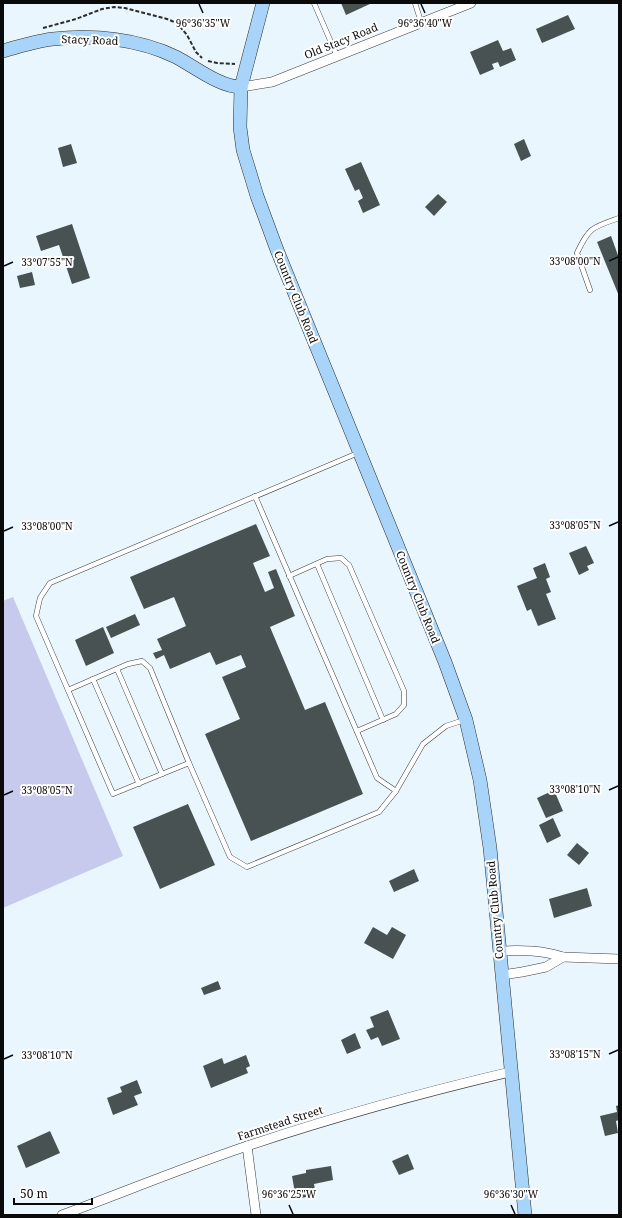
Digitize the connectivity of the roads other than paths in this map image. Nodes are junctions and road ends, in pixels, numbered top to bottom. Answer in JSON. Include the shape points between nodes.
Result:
{"nodes":[{"id":1,"x":263,"y":3,"type":"edge"},
{"id":2,"x":314,"y":3,"type":"edge"},
{"id":3,"x":415,"y":3,"type":"edge"},
{"id":4,"x":471,"y":3,"type":"edge"},
{"id":5,"x":421,"y":22,"type":"junction"},
{"id":6,"x":3,"y":51,"type":"edge"},
{"id":7,"x":337,"y":56,"type":"junction"},
{"id":8,"x":241,"y":87,"type":"junction"},
{"id":9,"x":619,"y":218,"type":"edge"},
{"id":10,"x":590,"y":290,"type":"dead end"},
{"id":11,"x":359,"y":452,"type":"junction"},
{"id":12,"x":255,"y":496,"type":"junction"},
{"id":13,"x":316,"y":564,"type":"junction"},
{"id":14,"x":289,"y":576,"type":"junction"},
{"id":15,"x":117,"y":669,"type":"junction"},
{"id":16,"x":93,"y":679,"type":"junction"},
{"id":17,"x":68,"y":690,"type":"junction"},
{"id":18,"x":383,"y":720,"type":"junction"},
{"id":19,"x":466,"y":720,"type":"junction"},
{"id":20,"x":357,"y":731,"type":"junction"},
{"id":21,"x":189,"y":763,"type":"junction"},
{"id":22,"x":162,"y":774,"type":"junction"},
{"id":23,"x":138,"y":784,"type":"junction"},
{"id":24,"x":396,"y":791,"type":"junction"},
{"id":25,"x":499,"y":951,"type":"junction"},
{"id":26,"x":563,"y":957,"type":"junction"},
{"id":27,"x":619,"y":959,"type":"edge"},
{"id":28,"x":502,"y":975,"type":"junction"},
{"id":29,"x":510,"y":1072,"type":"junction"},
{"id":30,"x":247,"y":1146,"type":"junction"},
{"id":31,"x":62,"y":1215,"type":"edge"},
{"id":32,"x":256,"y":1215,"type":"edge"},
{"id":33,"x":524,"y":1215,"type":"edge"}],
"edges":[{"from":1,"to":8,"type":"main road","name":"Country Club Road"},
{"from":2,"to":7,"type":"lane"},
{"from":3,"to":5,"type":"lane"},
{"from":4,"to":5,"type":"street","name":"Old Stacy Road"},
{"from":5,"to":7,"type":"street","name":"Old Stacy Road"},
{"from":6,"to":8,"type":"main road","name":"Stacy Road","via":[[54,39],[119,40],[173,56],[223,84]]},
{"from":7,"to":8,"type":"street","name":"Old Stacy Road","via":[[272,82]]},
{"from":8,"to":11,"type":"main road","name":"Country Club Road","via":[[240,127],[243,150],[256,196]]},
{"from":9,"to":10,"type":"lane","via":[[594,227],[584,237],[577,253]]},
{"from":11,"to":12,"type":"lane"},
{"from":11,"to":19,"type":"main road","name":"Country Club Road"},
{"from":12,"to":14,"type":"lane"},
{"from":12,"to":17,"type":"lane","via":[[50,583],[40,598],[36,616]]},
{"from":13,"to":14,"type":"lane"},
{"from":13,"to":18,"type":"lane"},
{"from":13,"to":18,"type":"lane","via":[[327,559],[341,558],[349,565],[401,684],[404,705],[396,714]]},
{"from":14,"to":20,"type":"lane"},
{"from":15,"to":16,"type":"lane"},
{"from":15,"to":21,"type":"lane","via":[[142,661],[150,668]]},
{"from":15,"to":22,"type":"lane"},
{"from":16,"to":17,"type":"lane"},
{"from":16,"to":23,"type":"lane"},
{"from":17,"to":23,"type":"lane","via":[[113,794]]},
{"from":18,"to":20,"type":"lane"},
{"from":19,"to":24,"type":"lane","via":[[446,726],[423,744]]},
{"from":19,"to":25,"type":"main road","name":"Country Club Road","via":[[480,780],[490,848]]},
{"from":20,"to":24,"type":"lane","via":[[377,778]]},
{"from":21,"to":22,"type":"lane"},
{"from":21,"to":24,"type":"lane","via":[[230,857],[247,867],[379,812]]},
{"from":22,"to":23,"type":"lane"},
{"from":25,"to":26,"type":"street","via":[[549,952]]},
{"from":25,"to":28,"type":"main road","name":"Country Club Road"},
{"from":26,"to":27,"type":"street"},
{"from":26,"to":28,"type":"street","via":[[546,967]]},
{"from":28,"to":29,"type":"main road","name":"Country Club Road"},
{"from":29,"to":30,"type":"street","name":"Farmstead Street","via":[[388,1102]]},
{"from":29,"to":33,"type":"main road","name":"Country Club Road"},
{"from":30,"to":31,"type":"street","name":"Farmstead Street"},
{"from":30,"to":32,"type":"street"}]}
